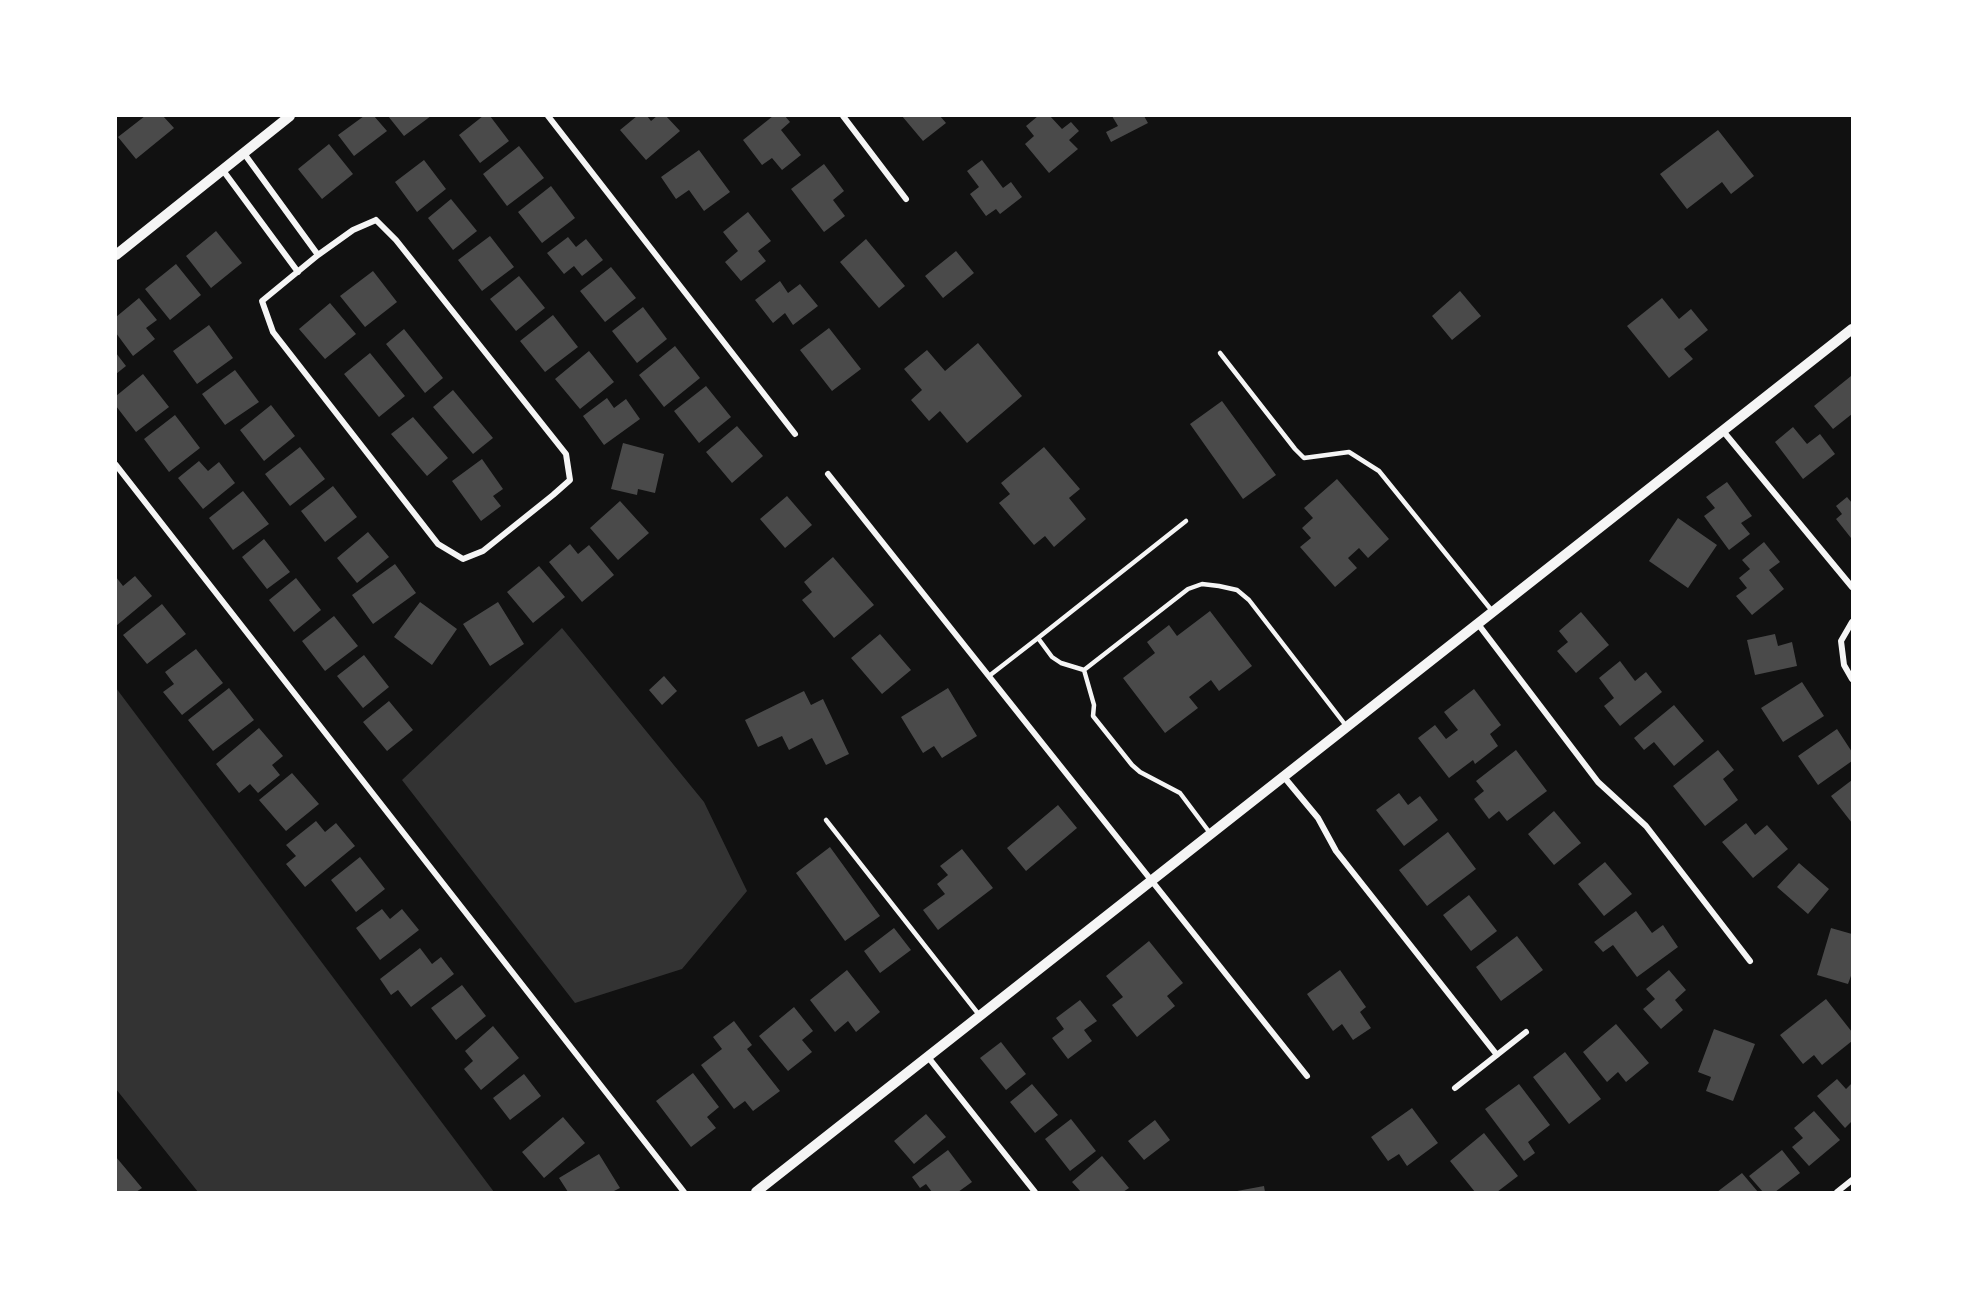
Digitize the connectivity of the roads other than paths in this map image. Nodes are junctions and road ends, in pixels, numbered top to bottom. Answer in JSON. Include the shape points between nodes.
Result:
{"nodes":[{"id":1,"x":290,"y":116,"type":"edge"},
{"id":2,"x":548,"y":116,"type":"edge"},
{"id":3,"x":843,"y":116,"type":"edge"},
{"id":4,"x":243,"y":152,"type":"junction"},
{"id":5,"x":222,"y":169,"type":"junction"},
{"id":6,"x":906,"y":199,"type":"dead end"},
{"id":7,"x":116,"y":255,"type":"edge"},
{"id":8,"x":318,"y":255,"type":"junction"},
{"id":9,"x":298,"y":272,"type":"junction"},
{"id":10,"x":1852,"y":329,"type":"edge"},
{"id":11,"x":1220,"y":353,"type":"dead end"},
{"id":12,"x":1723,"y":430,"type":"junction"},
{"id":13,"x":795,"y":434,"type":"dead end"},
{"id":14,"x":116,"y":465,"type":"edge"},
{"id":15,"x":828,"y":474,"type":"dead end"},
{"id":16,"x":1186,"y":522,"type":"dead end"},
{"id":17,"x":1852,"y":587,"type":"edge"},
{"id":18,"x":1493,"y":612,"type":"junction"},
{"id":19,"x":1852,"y":622,"type":"edge"},
{"id":20,"x":1478,"y":624,"type":"junction"},
{"id":21,"x":1038,"y":638,"type":"junction"},
{"id":22,"x":1083,"y":670,"type":"junction"},
{"id":23,"x":989,"y":676,"type":"junction"},
{"id":24,"x":1852,"y":679,"type":"edge"},
{"id":25,"x":1347,"y":727,"type":"junction"},
{"id":26,"x":1284,"y":777,"type":"junction"},
{"id":27,"x":826,"y":819,"type":"dead end"},
{"id":28,"x":1211,"y":834,"type":"junction"},
{"id":29,"x":1152,"y":881,"type":"junction"},
{"id":30,"x":1750,"y":962,"type":"dead end"},
{"id":31,"x":980,"y":1016,"type":"junction"},
{"id":32,"x":1526,"y":1032,"type":"dead end"},
{"id":33,"x":1497,"y":1055,"type":"junction"},
{"id":34,"x":928,"y":1057,"type":"junction"},
{"id":35,"x":1307,"y":1076,"type":"dead end"},
{"id":36,"x":1455,"y":1088,"type":"dead end"},
{"id":37,"x":1852,"y":1180,"type":"edge"},
{"id":38,"x":684,"y":1192,"type":"edge"},
{"id":39,"x":756,"y":1192,"type":"edge"},
{"id":40,"x":1035,"y":1192,"type":"edge"},
{"id":41,"x":1837,"y":1192,"type":"edge"}],
"edges":[{"from":1,"to":4,"type":"street"},
{"from":2,"to":13,"type":"street"},
{"from":3,"to":6,"type":"street"},
{"from":4,"to":5,"type":"street"},
{"from":4,"to":8,"type":"street"},
{"from":5,"to":7,"type":"street"},
{"from":5,"to":9,"type":"street"},
{"from":8,"to":9,"type":"street"},
{"from":8,"to":9,"type":"street","via":[[353,230],[376,220],[566,454],[570,480],[483,551],[463,559],[438,544],[273,332],[262,301]]},
{"from":10,"to":12,"type":"street"},
{"from":11,"to":18,"type":"lane","via":[[1304,458],[1349,452],[1378,471]]},
{"from":12,"to":17,"type":"street"},
{"from":12,"to":18,"type":"street"},
{"from":14,"to":38,"type":"street"},
{"from":15,"to":23,"type":"street"},
{"from":16,"to":21,"type":"lane"},
{"from":18,"to":20,"type":"street"},
{"from":19,"to":24,"type":"street","via":[[1841,641],[1844,665]]},
{"from":20,"to":25,"type":"street"},
{"from":20,"to":30,"type":"street","via":[[1598,782],[1646,826]]},
{"from":21,"to":22,"type":"lane","via":[[1052,657]]},
{"from":21,"to":23,"type":"lane"},
{"from":22,"to":25,"type":"lane","via":[[1188,589],[1202,584],[1237,590],[1249,600]]},
{"from":22,"to":28,"type":"lane","via":[[1094,705],[1093,716],[1132,765],[1180,793]]},
{"from":23,"to":29,"type":"street"},
{"from":25,"to":26,"type":"street"},
{"from":26,"to":28,"type":"street"},
{"from":26,"to":33,"type":"street","via":[[1318,818],[1336,851]]},
{"from":27,"to":31,"type":"lane"},
{"from":28,"to":29,"type":"street"},
{"from":29,"to":31,"type":"street"},
{"from":29,"to":35,"type":"street"},
{"from":31,"to":34,"type":"street"},
{"from":32,"to":33,"type":"street"},
{"from":33,"to":36,"type":"street"},
{"from":34,"to":39,"type":"street"},
{"from":34,"to":40,"type":"street"},
{"from":37,"to":41,"type":"street"}]}
